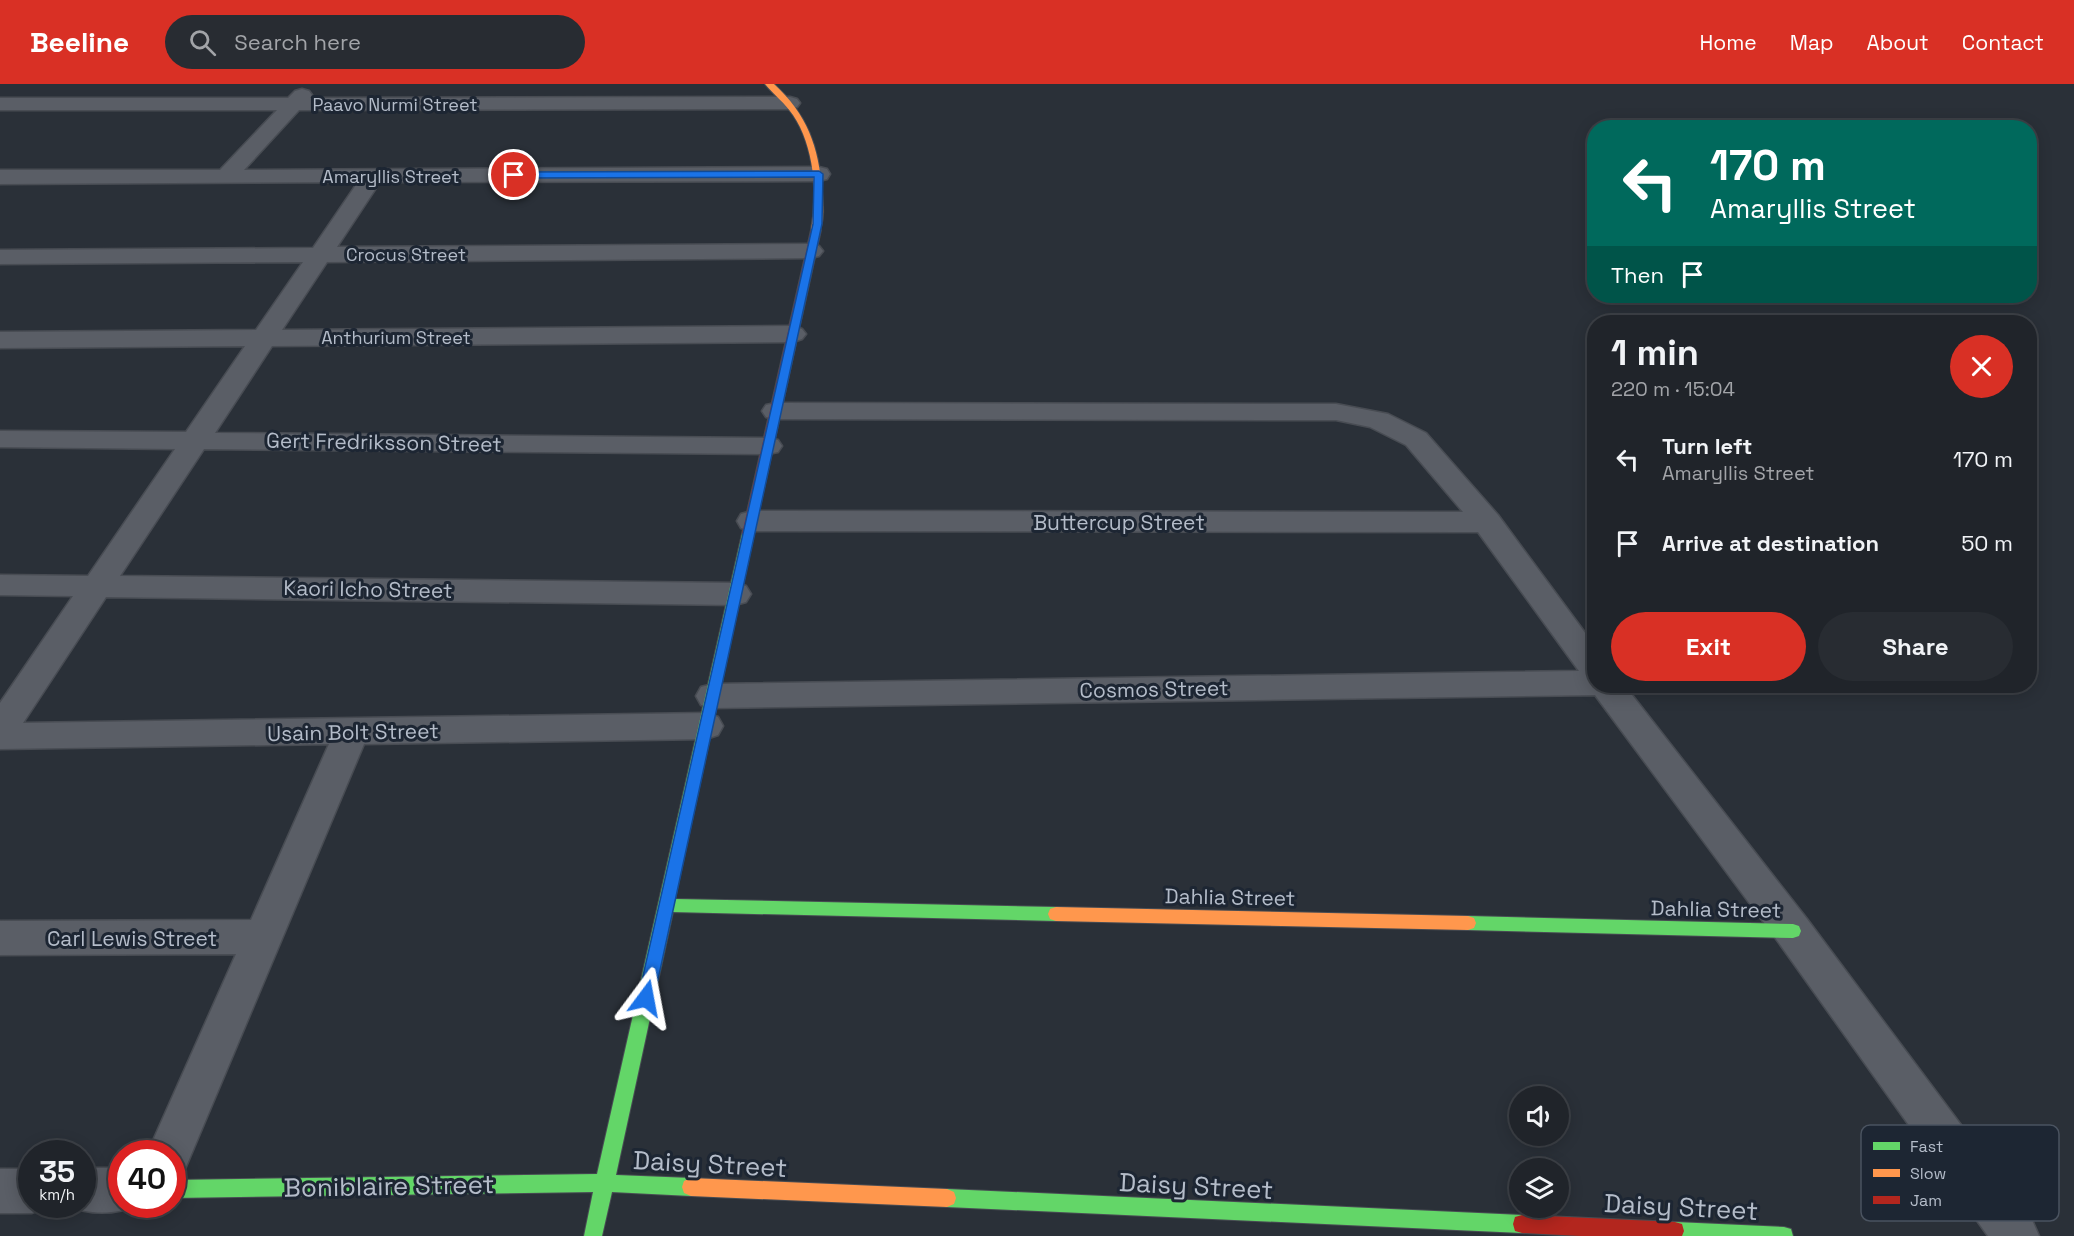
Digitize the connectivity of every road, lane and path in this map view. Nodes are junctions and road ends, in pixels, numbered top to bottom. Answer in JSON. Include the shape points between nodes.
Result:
{"nodes":[{"id":1,"x":311,"y":84,"type":"edge"},
{"id":2,"x":769,"y":84,"type":"edge"},
{"id":3,"x":790,"y":103,"type":"junction"},
{"id":4,"x":0,"y":104,"type":"edge"},
{"id":5,"x":294,"y":104,"type":"junction"},
{"id":6,"x":819,"y":174,"type":"junction"},
{"id":7,"x":226,"y":176,"type":"junction"},
{"id":8,"x":373,"y":176,"type":"junction"},
{"id":9,"x":0,"y":177,"type":"edge"},
{"id":10,"x":811,"y":251,"type":"junction"},
{"id":11,"x":320,"y":255,"type":"junction"},
{"id":12,"x":0,"y":257,"type":"edge"},
{"id":13,"x":793,"y":334,"type":"junction"},
{"id":14,"x":264,"y":338,"type":"junction"},
{"id":15,"x":0,"y":339,"type":"edge"},
{"id":16,"x":776,"y":411,"type":"junction"},
{"id":17,"x":0,"y":439,"type":"edge"},
{"id":18,"x":196,"y":440,"type":"junction"},
{"id":19,"x":768,"y":446,"type":"junction"},
{"id":20,"x":752,"y":521,"type":"junction"},
{"id":21,"x":1487,"y":522,"type":"junction"},
{"id":22,"x":0,"y":585,"type":"edge"},
{"id":23,"x":97,"y":585,"type":"junction"},
{"id":24,"x":735,"y":594,"type":"junction"},
{"id":25,"x":1587,"y":658,"type":"edge"},
{"id":26,"x":1587,"y":683,"type":"edge"},
{"id":27,"x":1612,"y":693,"type":"edge"},
{"id":28,"x":709,"y":711,"type":"junction"},
{"id":29,"x":0,"y":730,"type":"edge"},
{"id":30,"x":352,"y":732,"type":"junction"},
{"id":31,"x":0,"y":736,"type":"edge"},
{"id":32,"x":667,"y":905,"type":"junction"},
{"id":33,"x":1793,"y":932,"type":"junction"},
{"id":34,"x":263,"y":937,"type":"junction"},
{"id":35,"x":0,"y":938,"type":"edge"},
{"id":36,"x":1935,"y":1125,"type":"edge"},
{"id":37,"x":175,"y":1140,"type":"edge"},
{"id":38,"x":605,"y":1183,"type":"junction"},
{"id":39,"x":186,"y":1189,"type":"edge"},
{"id":40,"x":0,"y":1191,"type":"edge"},
{"id":41,"x":18,"y":1191,"type":"edge"},
{"id":42,"x":2005,"y":1221,"type":"edge"},
{"id":43,"x":593,"y":1236,"type":"edge"},
{"id":44,"x":1784,"y":1236,"type":"edge"},
{"id":45,"x":2016,"y":1236,"type":"edge"}],
"edges":[{"from":1,"to":5,"type":"street"},
{"from":2,"to":3,"type":"street"},
{"from":3,"to":5,"type":"street","name":"Paavo Nurmi Street"},
{"from":3,"to":6,"type":"street","via":[[808,133]]},
{"from":4,"to":5,"type":"street","name":"Paavo Nurmi Street"},
{"from":5,"to":7,"type":"street"},
{"from":6,"to":8,"type":"street","name":"Amaryllis Street"},
{"from":6,"to":10,"type":"street","via":[[818,224]]},
{"from":7,"to":8,"type":"street","name":"Amaryllis Street"},
{"from":7,"to":9,"type":"street","name":"Amaryllis Street"},
{"from":8,"to":11,"type":"street"},
{"from":10,"to":11,"type":"street","name":"Crocus Street"},
{"from":10,"to":13,"type":"street"},
{"from":11,"to":12,"type":"street","name":"Crocus Street"},
{"from":11,"to":14,"type":"street"},
{"from":13,"to":14,"type":"street","name":"Anthurium Street"},
{"from":13,"to":16,"type":"street"},
{"from":14,"to":15,"type":"street","name":"Anthurium Street"},
{"from":14,"to":18,"type":"street"},
{"from":16,"to":19,"type":"street"},
{"from":16,"to":21,"type":"street","via":[[1336,412],[1378,420],[1416,439]]},
{"from":17,"to":18,"type":"street","name":"Gert Fredriksson Street"},
{"from":18,"to":19,"type":"street","name":"Gert Fredriksson Street"},
{"from":18,"to":23,"type":"street"},
{"from":19,"to":20,"type":"street"},
{"from":20,"to":21,"type":"street","name":"Buttercup Street"},
{"from":20,"to":24,"type":"street"},
{"from":21,"to":25,"type":"street"},
{"from":22,"to":23,"type":"street","name":"Kaori Icho Street"},
{"from":23,"to":24,"type":"street","name":"Kaori Icho Street"},
{"from":23,"to":29,"type":"street"},
{"from":24,"to":28,"type":"street"},
{"from":26,"to":28,"type":"street","name":"Cosmos Street"},
{"from":27,"to":33,"type":"street"},
{"from":28,"to":30,"type":"street","name":"Usain Bolt Street"},
{"from":28,"to":32,"type":"street"},
{"from":30,"to":31,"type":"street","name":"Usain Bolt Street"},
{"from":30,"to":34,"type":"street"},
{"from":32,"to":33,"type":"street","name":"Dahlia Street"},
{"from":32,"to":38,"type":"street"},
{"from":33,"to":36,"type":"street"},
{"from":34,"to":35,"type":"street","name":"Carl Lewis Street"},
{"from":34,"to":37,"type":"street"},
{"from":38,"to":39,"type":"street","name":"Boniblaire Street"},
{"from":38,"to":43,"type":"street"},
{"from":38,"to":44,"type":"street","name":"Daisy Street"},
{"from":40,"to":41,"type":"street"},
{"from":42,"to":45,"type":"street"}]}
